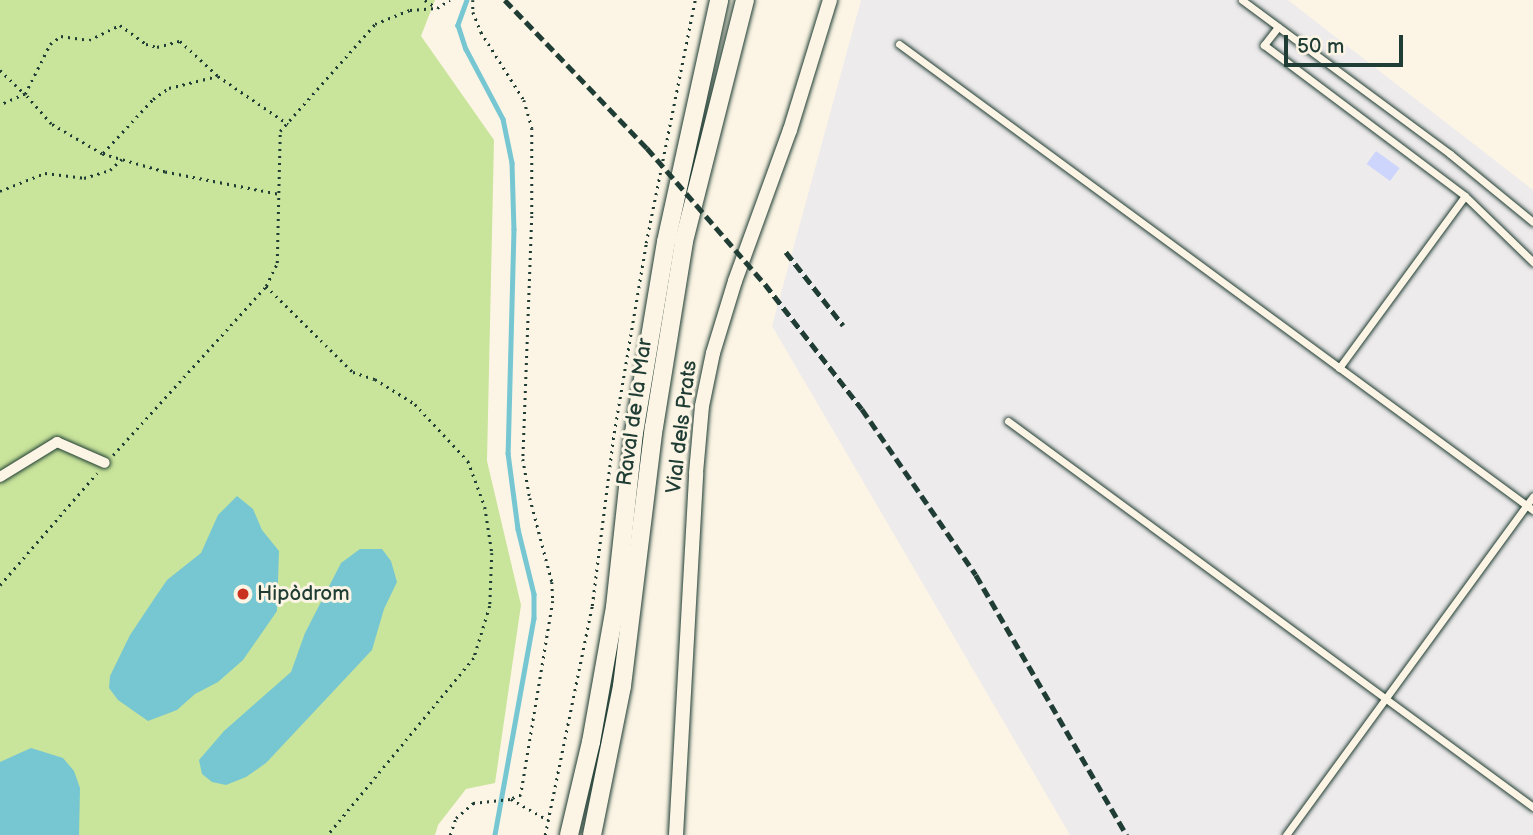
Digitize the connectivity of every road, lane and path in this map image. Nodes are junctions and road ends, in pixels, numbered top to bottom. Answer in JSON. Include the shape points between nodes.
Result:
{"nodes":[{"id":1,"x":425,"y":0,"type":"edge"},
{"id":2,"x":450,"y":0,"type":"edge"},
{"id":3,"x":473,"y":0,"type":"edge"},
{"id":4,"x":719,"y":0,"type":"edge"},
{"id":5,"x":745,"y":0,"type":"edge"},
{"id":6,"x":830,"y":0,"type":"edge"},
{"id":7,"x":1242,"y":0,"type":"edge"},
{"id":8,"x":437,"y":8,"type":"junction"},
{"id":9,"x":1278,"y":27,"type":"junction"},
{"id":10,"x":899,"y":44,"type":"dead end"},
{"id":11,"x":0,"y":70,"type":"edge"},
{"id":12,"x":218,"y":76,"type":"junction"},
{"id":13,"x":24,"y":94,"type":"junction"},
{"id":14,"x":0,"y":105,"type":"edge"},
{"id":15,"x":288,"y":124,"type":"junction"},
{"id":16,"x":102,"y":153,"type":"junction"},
{"id":17,"x":122,"y":159,"type":"junction"},
{"id":18,"x":0,"y":191,"type":"edge"},
{"id":19,"x":277,"y":194,"type":"junction"},
{"id":20,"x":1465,"y":196,"type":"junction"},
{"id":21,"x":1533,"y":222,"type":"edge"},
{"id":22,"x":1533,"y":262,"type":"edge"},
{"id":23,"x":266,"y":286,"type":"junction"},
{"id":24,"x":1339,"y":368,"type":"junction"},
{"id":25,"x":1009,"y":421,"type":"dead end"},
{"id":26,"x":105,"y":463,"type":"junction"},
{"id":27,"x":0,"y":477,"type":"edge"},
{"id":28,"x":1533,"y":496,"type":"edge"},
{"id":29,"x":1530,"y":508,"type":"edge"},
{"id":30,"x":0,"y":585,"type":"edge"},
{"id":31,"x":1386,"y":698,"type":"junction"},
{"id":32,"x":510,"y":799,"type":"junction"},
{"id":33,"x":1533,"y":807,"type":"edge"},
{"id":34,"x":548,"y":820,"type":"dead end"},
{"id":35,"x":328,"y":835,"type":"edge"},
{"id":36,"x":450,"y":835,"type":"edge"},
{"id":37,"x":569,"y":835,"type":"edge"},
{"id":38,"x":592,"y":835,"type":"edge"},
{"id":39,"x":676,"y":835,"type":"edge"},
{"id":40,"x":1286,"y":835,"type":"edge"}],
"edges":[{"from":1,"to":8,"type":"path"},
{"from":2,"to":8,"type":"path"},
{"from":3,"to":32,"type":"path","via":[[481,32],[524,100],[532,128],[523,459],[553,601],[522,795]]},
{"from":4,"to":37,"type":"street","name":"Raval de la Mar","via":[[664,256],[634,432],[615,607]]},
{"from":5,"to":38,"type":"street","name":"Raval de la Mar","via":[[684,241],[654,427],[621,686]]},
{"from":6,"to":39,"type":"street","name":"Vial dels Prats","via":[[713,353],[702,406]]},
{"from":7,"to":9,"type":"lane"},
{"from":8,"to":15,"type":"path","via":[[410,10],[375,24]]},
{"from":9,"to":20,"type":"lane","via":[[1264,45]]},
{"from":9,"to":21,"type":"lane","via":[[1450,154]]},
{"from":10,"to":24,"type":"lane"},
{"from":11,"to":13,"type":"path"},
{"from":12,"to":13,"type":"path","via":[[180,41],[157,47],[146,44],[120,24],[89,40],[61,36],[50,44]]},
{"from":12,"to":15,"type":"path"},
{"from":12,"to":16,"type":"path","via":[[169,88],[152,99]]},
{"from":13,"to":14,"type":"path"},
{"from":13,"to":16,"type":"path","via":[[51,124]]},
{"from":15,"to":19,"type":"path","via":[[280,131]]},
{"from":16,"to":17,"type":"path"},
{"from":17,"to":18,"type":"path","via":[[110,170],[84,178],[45,173]]},
{"from":17,"to":19,"type":"path"},
{"from":19,"to":23,"type":"path","via":[[277,263]]},
{"from":20,"to":22,"type":"lane"},
{"from":20,"to":24,"type":"lane"},
{"from":23,"to":26,"type":"path"},
{"from":23,"to":35,"type":"path","via":[[353,372],[375,379],[415,404],[468,461],[485,507],[492,554],[490,606],[474,658]]},
{"from":24,"to":29,"type":"lane"},
{"from":25,"to":31,"type":"lane"},
{"from":26,"to":27,"type":"street","via":[[57,442]]},
{"from":26,"to":30,"type":"path"},
{"from":28,"to":29,"type":"lane"},
{"from":29,"to":31,"type":"lane"},
{"from":31,"to":33,"type":"lane"},
{"from":31,"to":40,"type":"lane"},
{"from":32,"to":34,"type":"path"},
{"from":32,"to":36,"type":"path","via":[[473,803],[456,818]]}]}
